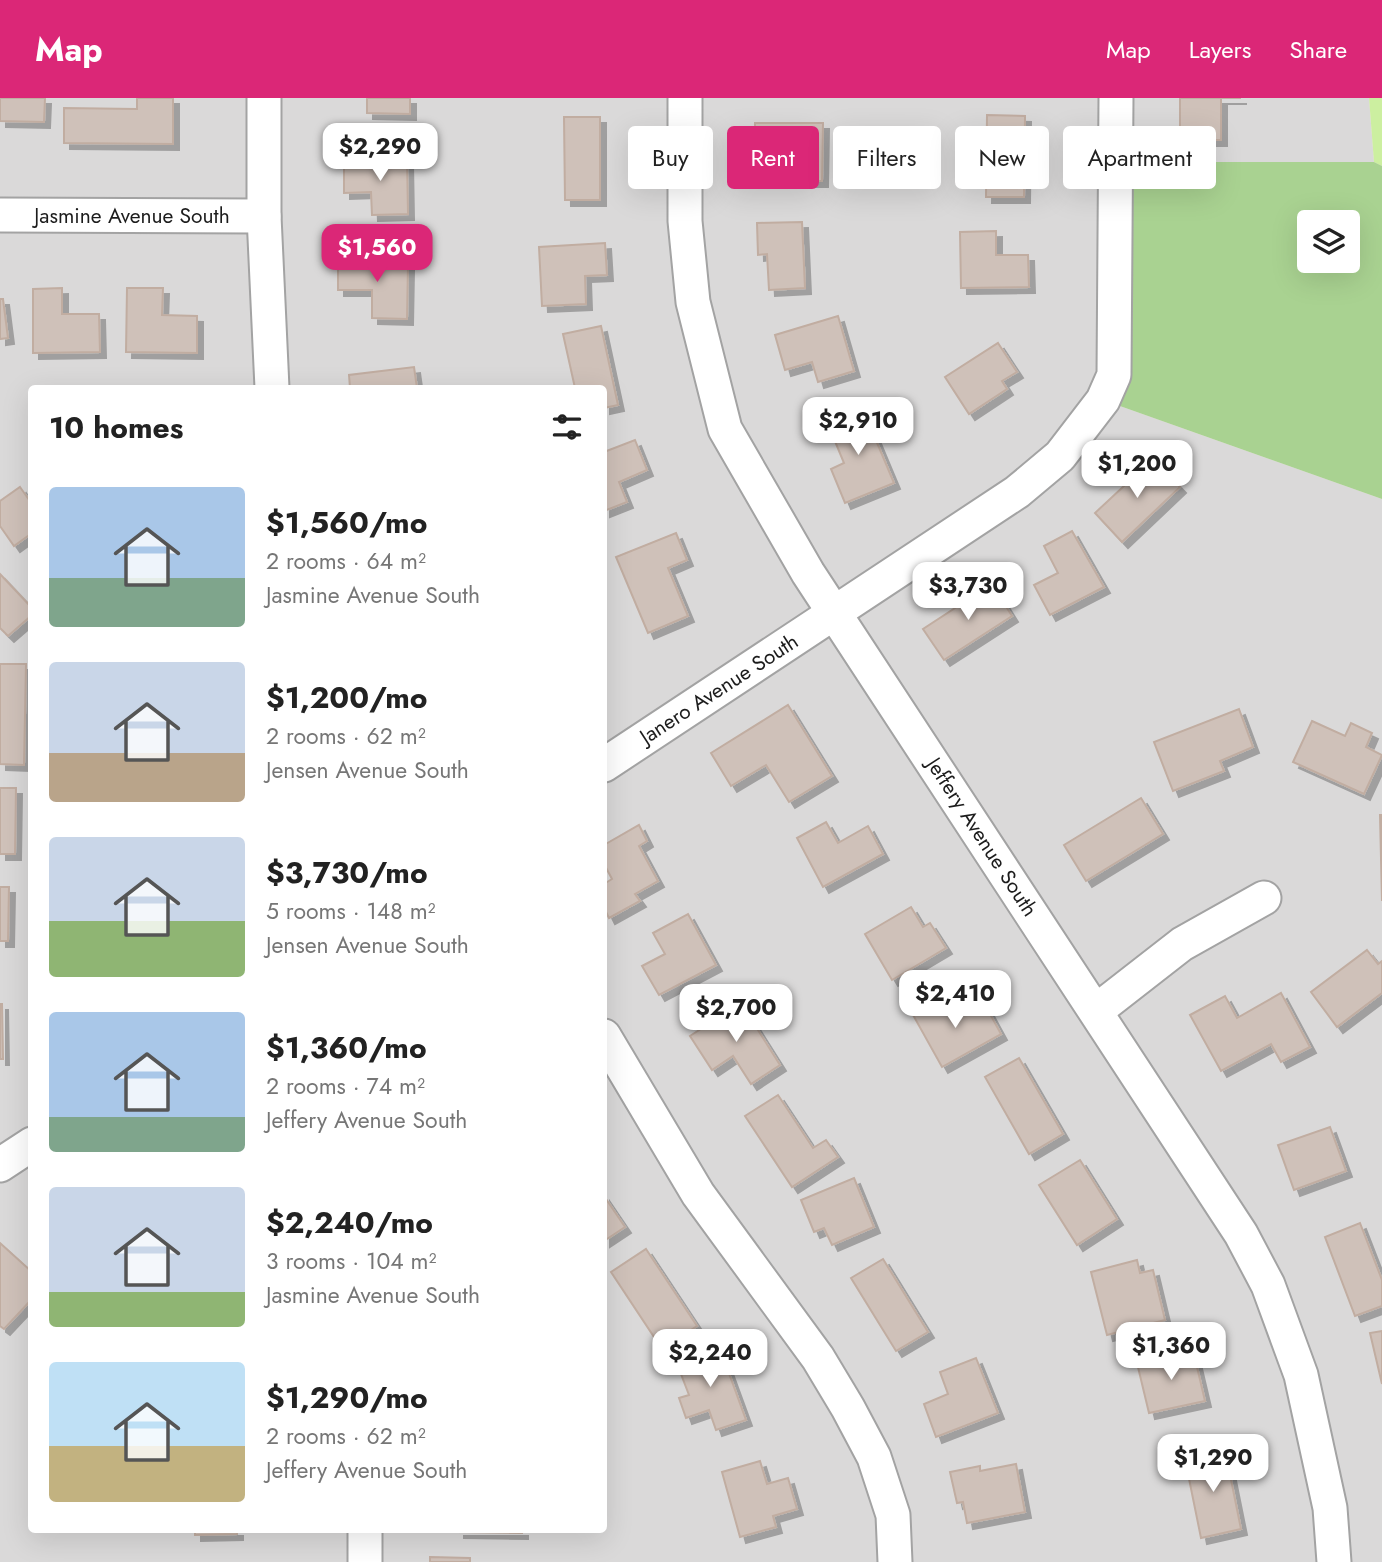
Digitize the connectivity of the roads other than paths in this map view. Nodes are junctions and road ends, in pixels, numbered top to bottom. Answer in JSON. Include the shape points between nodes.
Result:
{"nodes":[{"id":1,"x":264,"y":98,"type":"edge"},
{"id":2,"x":685,"y":98,"type":"edge"},
{"id":3,"x":1116,"y":98,"type":"edge"},
{"id":4,"x":0,"y":215,"type":"edge"},
{"id":5,"x":264,"y":216,"type":"junction"},
{"id":6,"x":272,"y":385,"type":"edge"},
{"id":7,"x":834,"y":613,"type":"junction"},
{"id":8,"x":607,"y":763,"type":"edge"},
{"id":9,"x":1264,"y":898,"type":"dead end"},
{"id":10,"x":1096,"y":1011,"type":"junction"},
{"id":11,"x":607,"y":1041,"type":"edge"},
{"id":12,"x":28,"y":1147,"type":"edge"},
{"id":13,"x":0,"y":1165,"type":"edge"},
{"id":14,"x":365,"y":1533,"type":"edge"},
{"id":15,"x":365,"y":1562,"type":"edge"},
{"id":16,"x":895,"y":1562,"type":"edge"},
{"id":17,"x":1334,"y":1562,"type":"edge"}],
"edges":[{"from":1,"to":5,"type":"street"},
{"from":2,"to":7,"type":"street","name":"Jeffery Avenue South","via":[[685,221],[692,302],[725,429]]},
{"from":3,"to":7,"type":"street","name":"Janero Avenue South","via":[[1114,375],[1103,400],[1060,456],[1017,492]]},
{"from":4,"to":5,"type":"street","name":"Jasmine Avenue South"},
{"from":5,"to":6,"type":"street"},
{"from":7,"to":8,"type":"street","name":"Janero Avenue South"},
{"from":7,"to":10,"type":"street","name":"Jeffery Avenue South"},
{"from":9,"to":10,"type":"street","via":[[1182,944]]},
{"from":10,"to":17,"type":"street","name":"Jeffery Avenue South","via":[[1241,1234],[1268,1285],[1301,1375],[1330,1508]]},
{"from":11,"to":16,"type":"street","via":[[698,1194],[818,1358],[848,1408],[874,1457],[893,1515]]},
{"from":12,"to":13,"type":"street"},
{"from":14,"to":15,"type":"street"}]}
